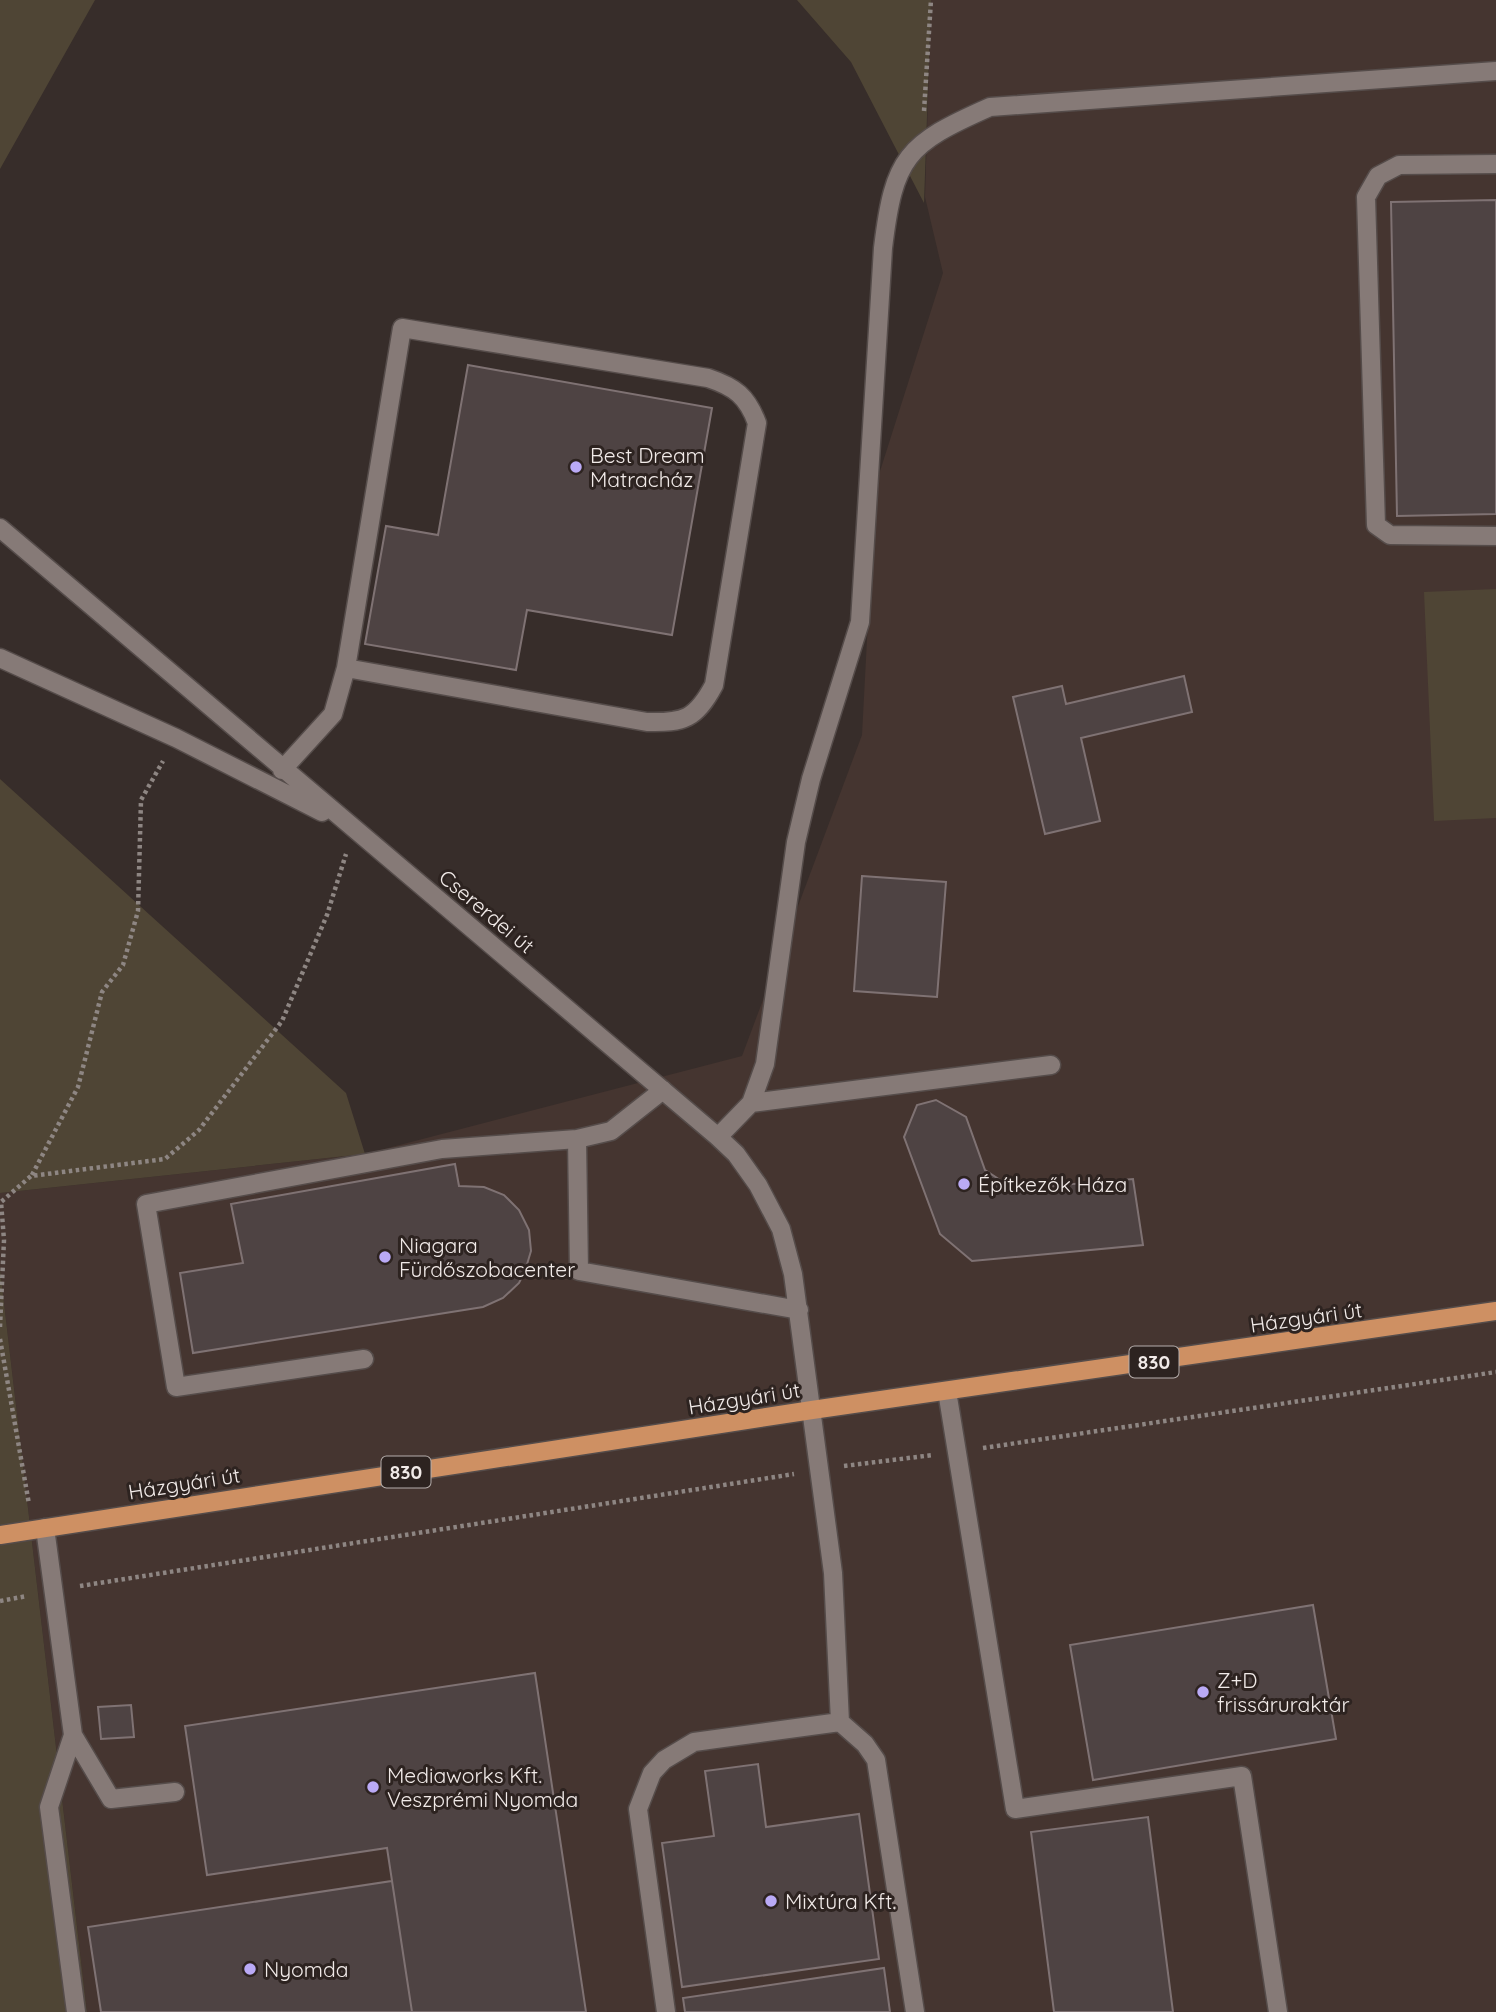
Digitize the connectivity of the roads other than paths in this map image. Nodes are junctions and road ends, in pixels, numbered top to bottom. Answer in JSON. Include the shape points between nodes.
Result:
{"nodes":[{"id":1,"x":1496,"y":71,"type":"edge"},
{"id":2,"x":1496,"y":164,"type":"edge"},
{"id":3,"x":0,"y":528,"type":"edge"},
{"id":4,"x":1496,"y":536,"type":"edge"},
{"id":5,"x":0,"y":658,"type":"edge"},
{"id":6,"x":346,"y":668,"type":"junction"},
{"id":7,"x":282,"y":770,"type":"junction"},
{"id":8,"x":355,"y":828,"type":"junction"},
{"id":9,"x":1051,"y":1065,"type":"dead end"},
{"id":10,"x":663,"y":1090,"type":"junction"},
{"id":11,"x":751,"y":1104,"type":"junction"},
{"id":12,"x":718,"y":1137,"type":"junction"},
{"id":13,"x":576,"y":1139,"type":"junction"},
{"id":14,"x":799,"y":1310,"type":"junction"},
{"id":15,"x":1496,"y":1311,"type":"edge"},
{"id":16,"x":364,"y":1359,"type":"dead end"},
{"id":17,"x":947,"y":1391,"type":"junction"},
{"id":18,"x":811,"y":1410,"type":"junction"},
{"id":19,"x":39,"y":1528,"type":"junction"},
{"id":20,"x":0,"y":1535,"type":"edge"},
{"id":21,"x":840,"y":1722,"type":"junction"},
{"id":22,"x":73,"y":1735,"type":"junction"},
{"id":23,"x":175,"y":1792,"type":"dead end"},
{"id":24,"x":76,"y":2012,"type":"edge"},
{"id":25,"x":666,"y":2012,"type":"edge"},
{"id":26,"x":915,"y":2012,"type":"edge"},
{"id":27,"x":1278,"y":2012,"type":"edge"}],
"edges":[{"from":1,"to":11,"type":"street","via":[[990,107],[921,143],[898,170],[888,204],[860,622],[796,842],[765,1064]]},
{"from":2,"to":4,"type":"street","via":[[1399,165],[1378,176],[1367,197],[1376,525],[1390,535]]},
{"from":3,"to":7,"type":"street","name":"Csererdei út"},
{"from":5,"to":8,"type":"street","via":[[176,738]]},
{"from":6,"to":6,"type":"street","via":[[402,328],[708,378],[742,393],[751,406],[757,423],[713,685],[690,718],[647,722]]},
{"from":6,"to":7,"type":"street","via":[[333,714]]},
{"from":7,"to":8,"type":"street","name":"Csererdei út"},
{"from":8,"to":10,"type":"street","name":"Csererdei út"},
{"from":9,"to":11,"type":"street"},
{"from":10,"to":12,"type":"street","name":"Csererdei út"},
{"from":10,"to":13,"type":"street","via":[[611,1131]]},
{"from":11,"to":12,"type":"street"},
{"from":12,"to":14,"type":"street","name":"Csererdei út","via":[[736,1153],[781,1228]]},
{"from":13,"to":14,"type":"street","via":[[579,1271]]},
{"from":13,"to":16,"type":"street","via":[[442,1149],[146,1203],[176,1387]]},
{"from":14,"to":18,"type":"street","name":"Csererdei út"},
{"from":15,"to":17,"type":"main road","name":"Házgyári út","number":"830"},
{"from":17,"to":18,"type":"main road","name":"Házgyári út","number":"830"},
{"from":17,"to":27,"type":"street","via":[[1015,1809],[1242,1776]]},
{"from":18,"to":19,"type":"main road","name":"Házgyári út","number":"830"},
{"from":18,"to":21,"type":"street","name":"Csererdei út","via":[[834,1573]]},
{"from":19,"to":20,"type":"main road","name":"Házgyári út","number":"830"},
{"from":19,"to":22,"type":"street","via":[[54,1591]]},
{"from":21,"to":25,"type":"street","via":[[694,1742],[652,1773],[638,1809]]},
{"from":21,"to":26,"type":"street","via":[[876,1760]]},
{"from":22,"to":23,"type":"street","via":[[111,1799]]},
{"from":22,"to":24,"type":"street","via":[[49,1807]]}]}
